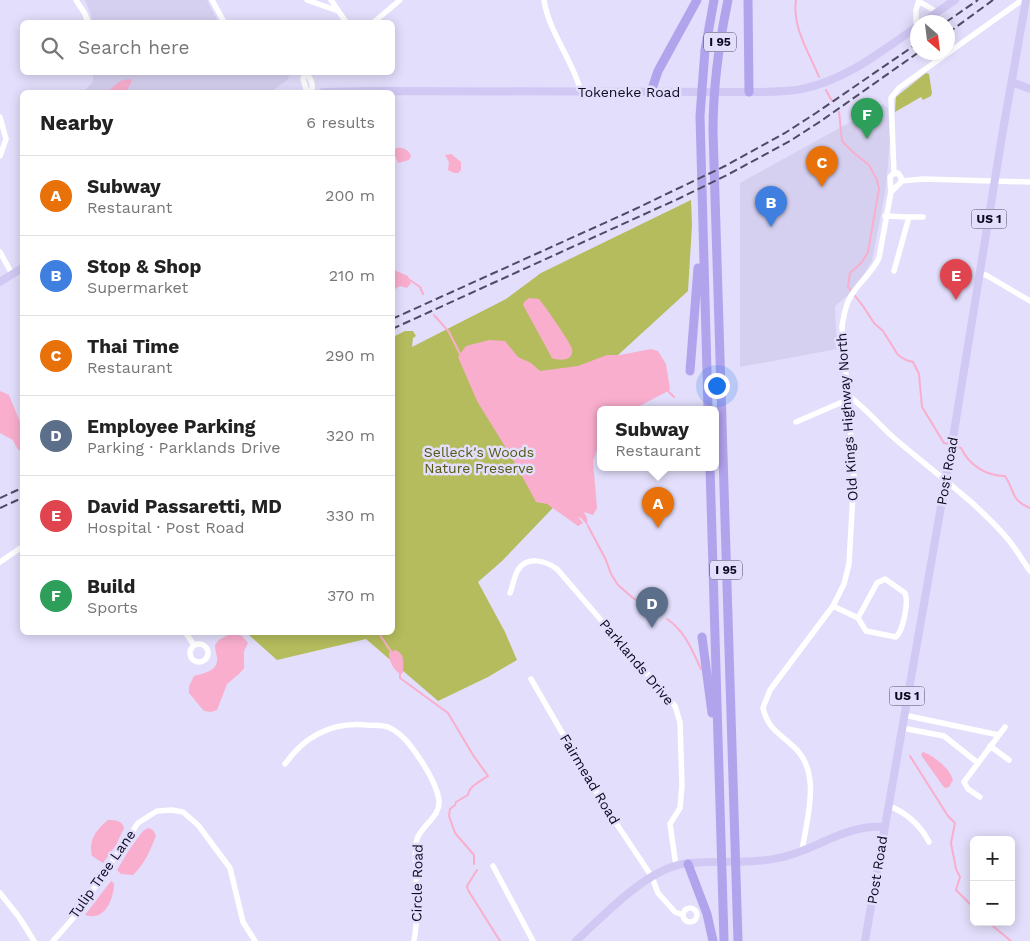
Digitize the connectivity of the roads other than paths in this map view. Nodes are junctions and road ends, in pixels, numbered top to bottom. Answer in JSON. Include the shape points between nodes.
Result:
{"nodes":[{"id":1,"x":76,"y":0,"type":"edge"},
{"id":2,"x":212,"y":0,"type":"edge"},
{"id":3,"x":307,"y":0,"type":"edge"},
{"id":4,"x":331,"y":0,"type":"edge"},
{"id":5,"x":400,"y":0,"type":"edge"},
{"id":6,"x":544,"y":0,"type":"edge"},
{"id":7,"x":696,"y":0,"type":"edge"},
{"id":8,"x":714,"y":0,"type":"edge"},
{"id":9,"x":728,"y":0,"type":"edge"},
{"id":10,"x":748,"y":0,"type":"edge"},
{"id":11,"x":954,"y":0,"type":"edge"},
{"id":12,"x":1022,"y":0,"type":"edge"},
{"id":13,"x":1026,"y":0,"type":"edge"},
{"id":14,"x":919,"y":1,"type":"edge"},
{"id":15,"x":338,"y":11,"type":"junction"},
{"id":16,"x":937,"y":12,"type":"junction"},
{"id":17,"x":917,"y":15,"type":"edge"},
{"id":18,"x":933,"y":15,"type":"edge"},
{"id":19,"x":87,"y":20,"type":"edge"},
{"id":20,"x":223,"y":20,"type":"edge"},
{"id":21,"x":345,"y":20,"type":"edge"},
{"id":22,"x":376,"y":20,"type":"edge"},
{"id":23,"x":910,"y":31,"type":"edge"},
{"id":24,"x":308,"y":75,"type":"edge"},
{"id":25,"x":1012,"y":82,"type":"junction"},
{"id":26,"x":1030,"y":89,"type":"edge"},
{"id":27,"x":310,"y":90,"type":"edge"},
{"id":28,"x":395,"y":92,"type":"edge"},
{"id":29,"x":581,"y":92,"type":"junction"},
{"id":30,"x":651,"y":92,"type":"junction"},
{"id":31,"x":749,"y":92,"type":"junction"},
{"id":32,"x":0,"y":117,"type":"edge"},
{"id":33,"x":0,"y":156,"type":"edge"},
{"id":34,"x":894,"y":173,"type":"junction"},
{"id":35,"x":892,"y":182,"type":"junction"},
{"id":36,"x":900,"y":182,"type":"junction"},
{"id":37,"x":994,"y":182,"type":"junction"},
{"id":38,"x":1030,"y":182,"type":"edge"},
{"id":39,"x":891,"y":192,"type":"junction"},
{"id":40,"x":702,"y":209,"type":"junction"},
{"id":41,"x":885,"y":216,"type":"junction"},
{"id":42,"x":909,"y":217,"type":"junction"},
{"id":43,"x":923,"y":218,"type":"dead end"},
{"id":44,"x":0,"y":252,"type":"edge"},
{"id":45,"x":20,"y":269,"type":"edge"},
{"id":46,"x":894,"y":271,"type":"dead end"},
{"id":47,"x":12,"y":274,"type":"junction"},
{"id":48,"x":980,"y":274,"type":"junction"},
{"id":49,"x":0,"y":282,"type":"edge"},
{"id":50,"x":1030,"y":301,"type":"edge"},
{"id":51,"x":690,"y":371,"type":"dead end"},
{"id":52,"x":846,"y":397,"type":"junction"},
{"id":53,"x":708,"y":406,"type":"edge"},
{"id":54,"x":796,"y":422,"type":"dead end"},
{"id":55,"x":710,"y":471,"type":"edge"},
{"id":56,"x":945,"y":480,"type":"junction"},
{"id":57,"x":20,"y":548,"type":"edge"},
{"id":58,"x":0,"y":562,"type":"edge"},
{"id":59,"x":1030,"y":571,"type":"edge"},
{"id":60,"x":510,"y":593,"type":"dead end"},
{"id":61,"x":834,"y":606,"type":"junction"},
{"id":62,"x":858,"y":618,"type":"junction"},
{"id":63,"x":187,"y":635,"type":"edge"},
{"id":64,"x":702,"y":637,"type":"dead end"},
{"id":65,"x":194,"y":645,"type":"dead end"},
{"id":66,"x":531,"y":679,"type":"dead end"},
{"id":67,"x":904,"y":715,"type":"junction"},
{"id":68,"x":939,"y":722,"type":"junction"},
{"id":69,"x":1005,"y":727,"type":"dead end"},
{"id":70,"x":902,"y":728,"type":"junction"},
{"id":71,"x":937,"y":735,"type":"junction"},
{"id":72,"x":999,"y":735,"type":"junction"},
{"id":73,"x":990,"y":746,"type":"junction"},
{"id":74,"x":1009,"y":760,"type":"dead end"},
{"id":75,"x":978,"y":763,"type":"junction"},
{"id":76,"x":285,"y":764,"type":"dead end"},
{"id":77,"x":980,"y":797,"type":"dead end"},
{"id":78,"x":720,"y":805,"type":"junction"},
{"id":79,"x":888,"y":806,"type":"junction"},
{"id":80,"x":884,"y":827,"type":"junction"},
{"id":81,"x":929,"y":842,"type":"dead end"},
{"id":82,"x":802,"y":851,"type":"junction"},
{"id":83,"x":688,"y":864,"type":"junction"},
{"id":84,"x":493,"y":866,"type":"dead end"},
{"id":85,"x":676,"y":866,"type":"junction"},
{"id":86,"x":652,"y":877,"type":"junction"},
{"id":87,"x":0,"y":893,"type":"edge"},
{"id":88,"x":683,"y":915,"type":"dead end"},
{"id":89,"x":34,"y":941,"type":"edge"},
{"id":90,"x":53,"y":941,"type":"edge"},
{"id":91,"x":255,"y":941,"type":"edge"},
{"id":92,"x":414,"y":941,"type":"edge"},
{"id":93,"x":532,"y":941,"type":"edge"},
{"id":94,"x":576,"y":941,"type":"edge"},
{"id":95,"x":713,"y":941,"type":"edge"},
{"id":96,"x":724,"y":941,"type":"edge"},
{"id":97,"x":738,"y":941,"type":"edge"},
{"id":98,"x":865,"y":941,"type":"edge"}],
"edges":[{"from":1,"to":19,"type":"street"},
{"from":2,"to":20,"type":"street"},
{"from":3,"to":15,"type":"street"},
{"from":4,"to":15,"type":"street"},
{"from":5,"to":22,"type":"street"},
{"from":6,"to":29,"type":"street","via":[[559,44]]},
{"from":7,"to":30,"type":"highway","via":[[658,71]]},
{"from":8,"to":40,"type":"highway","number":"I 95","via":[[700,98]]},
{"from":9,"to":97,"type":"highway","number":"I 95","via":[[715,84],[714,153]]},
{"from":10,"to":31,"type":"highway"},
{"from":11,"to":16,"type":"main road","name":"Tokeneke Road"},
{"from":12,"to":34,"type":"street","name":"Old Kings Highway North","via":[[899,88],[891,98]]},
{"from":13,"to":25,"type":"main road","name":"Post Road","number":"US 1"},
{"from":14,"to":16,"type":"street"},
{"from":14,"to":17,"type":"street"},
{"from":15,"to":21,"type":"street"},
{"from":16,"to":18,"type":"main road","name":"Tokeneke Road"},
{"from":23,"to":31,"type":"main road","name":"Tokeneke Road","via":[[869,60],[825,82],[791,91]]},
{"from":24,"to":27,"type":"street"},
{"from":25,"to":26,"type":"main road"},
{"from":25,"to":37,"type":"main road","name":"Post Road","number":"US 1"},
{"from":28,"to":29,"type":"main road","name":"Tokeneke Road"},
{"from":29,"to":30,"type":"main road","name":"Tokeneke Road"},
{"from":30,"to":31,"type":"main road","name":"Tokeneke Road"},
{"from":32,"to":33,"type":"street","via":[[6,138]]},
{"from":34,"to":35,"type":"street","name":"Old Kings Highway North","via":[[890,177]]},
{"from":34,"to":36,"type":"street","via":[[900,174]]},
{"from":35,"to":36,"type":"street"},
{"from":35,"to":39,"type":"street","name":"Old Kings Highway North"},
{"from":36,"to":37,"type":"street","via":[[922,179]]},
{"from":36,"to":39,"type":"street","name":"Old Kings Highway North"},
{"from":37,"to":38,"type":"street"},
{"from":37,"to":48,"type":"main road","name":"Post Road","number":"US 1"},
{"from":39,"to":41,"type":"street","name":"Old Kings Highway North"},
{"from":40,"to":51,"type":"highway"},
{"from":40,"to":53,"type":"highway","number":"I 95"},
{"from":41,"to":42,"type":"street"},
{"from":41,"to":52,"type":"street","name":"Old Kings Highway North","via":[[879,258],[851,296],[845,310],[842,326]]},
{"from":42,"to":43,"type":"street"},
{"from":42,"to":46,"type":"street"},
{"from":44,"to":47,"type":"street"},
{"from":45,"to":47,"type":"main road"},
{"from":47,"to":49,"type":"main road"},
{"from":48,"to":50,"type":"street"},
{"from":48,"to":56,"type":"main road","name":"Post Road","number":"US 1"},
{"from":52,"to":54,"type":"street"},
{"from":52,"to":56,"type":"street","via":[[855,400],[904,447]]},
{"from":52,"to":61,"type":"street","name":"Old Kings Highway North","via":[[854,500],[848,564],[844,584]]},
{"from":55,"to":78,"type":"highway","number":"I 95"},
{"from":56,"to":59,"type":"street","via":[[1007,538]]},
{"from":56,"to":67,"type":"main road","name":"Post Road","number":"US 1"},
{"from":57,"to":58,"type":"street"},
{"from":60,"to":85,"type":"street","name":"Parklands Drive","via":[[523,565],[539,560],[553,565],[566,576],[675,706],[680,722],[682,785],[680,808],[670,824]]},
{"from":61,"to":62,"type":"street"},
{"from":61,"to":82,"type":"street","name":"Old Kings Highway North","via":[[770,690],[763,708],[771,728],[797,750],[808,769],[811,791]]},
{"from":62,"to":62,"type":"street","via":[[866,631],[896,636],[901,630],[905,593],[885,579],[881,580]]},
{"from":63,"to":65,"type":"street"},
{"from":64,"to":78,"type":"highway"},
{"from":66,"to":86,"type":"street","name":"Fairmead Road","via":[[604,805]]},
{"from":67,"to":68,"type":"street"},
{"from":67,"to":70,"type":"main road","name":"Post Road","number":"US 1"},
{"from":68,"to":71,"type":"street"},
{"from":68,"to":72,"type":"street"},
{"from":69,"to":72,"type":"street"},
{"from":70,"to":71,"type":"street"},
{"from":70,"to":79,"type":"main road","name":"Post Road","number":"US 1"},
{"from":71,"to":75,"type":"street","via":[[944,736]]},
{"from":72,"to":73,"type":"street"},
{"from":73,"to":74,"type":"street"},
{"from":73,"to":75,"type":"street"},
{"from":75,"to":77,"type":"street","via":[[964,782]]},
{"from":76,"to":92,"type":"street","name":"Circle Road","via":[[305,741],[344,725],[389,728],[406,739],[433,782],[439,803],[434,816],[417,838],[417,924]]},
{"from":78,"to":96,"type":"highway","number":"I 95"},
{"from":79,"to":80,"type":"main road","name":"Post Road","number":"US 1"},
{"from":79,"to":81,"type":"street","via":[[896,808],[912,821]]},
{"from":80,"to":82,"type":"main road","via":[[862,827]]},
{"from":80,"to":98,"type":"main road","name":"Post Road","number":"US 1"},
{"from":82,"to":83,"type":"main road","via":[[749,862]]},
{"from":83,"to":85,"type":"main road"},
{"from":83,"to":95,"type":"highway","via":[[707,914]]},
{"from":84,"to":93,"type":"street"},
{"from":85,"to":86,"type":"main road"},
{"from":86,"to":88,"type":"street","name":"Fairmead Road","via":[[660,897],[675,912]]},
{"from":86,"to":94,"type":"main road"},
{"from":87,"to":89,"type":"street"},
{"from":90,"to":91,"type":"street","name":"Tulip Tree Lane","via":[[76,915],[138,823],[158,811],[172,810],[183,812],[198,825],[230,868],[243,922]]}]}
